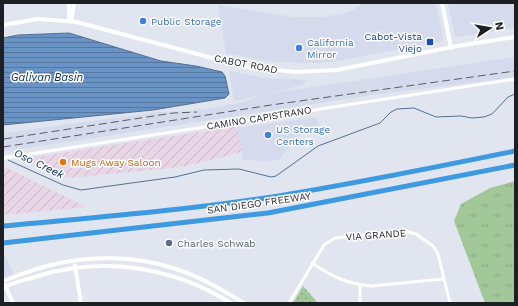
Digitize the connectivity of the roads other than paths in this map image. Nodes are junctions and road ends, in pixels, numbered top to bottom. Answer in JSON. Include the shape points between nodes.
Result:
{"nodes":[{"id":1,"x":69,"y":3,"type":"edge"},
{"id":2,"x":74,"y":3,"type":"edge"},
{"id":3,"x":442,"y":3,"type":"edge"},
{"id":4,"x":69,"y":21,"type":"junction"},
{"id":5,"x":3,"y":25,"type":"edge"},
{"id":6,"x":515,"y":37,"type":"edge"},
{"id":7,"x":451,"y":48,"type":"junction"},
{"id":8,"x":515,"y":79,"type":"edge"},
{"id":9,"x":515,"y":151,"type":"edge"},
{"id":10,"x":17,"y":156,"type":"joint"},
{"id":11,"x":3,"y":158,"type":"edge"},
{"id":12,"x":515,"y":165,"type":"edge"},
{"id":13,"x":3,"y":226,"type":"edge"},
{"id":14,"x":3,"y":244,"type":"edge"},
{"id":15,"x":74,"y":261,"type":"junction"},
{"id":16,"x":312,"y":263,"type":"junction"},
{"id":17,"x":75,"y":267,"type":"junction"},
{"id":18,"x":443,"y":279,"type":"junction"},
{"id":19,"x":3,"y":281,"type":"edge"},
{"id":20,"x":360,"y":285,"type":"junction"},
{"id":21,"x":5,"y":287,"type":"edge"},
{"id":22,"x":13,"y":303,"type":"edge"},
{"id":23,"x":81,"y":303,"type":"edge"},
{"id":24,"x":231,"y":303,"type":"edge"},
{"id":25,"x":244,"y":303,"type":"edge"},
{"id":26,"x":288,"y":303,"type":"edge"},
{"id":27,"x":360,"y":303,"type":"edge"},
{"id":28,"x":450,"y":303,"type":"edge"}],
"edges":[{"from":1,"to":4,"type":"street"},
{"from":2,"to":4,"type":"street","via":[[72,18]]},
{"from":3,"to":7,"type":"street"},
{"from":4,"to":5,"type":"street","name":"CABOT ROAD","via":[[38,19]]},
{"from":4,"to":7,"type":"street","name":"CABOT ROAD","via":[[239,65],[278,71],[336,70]]},
{"from":6,"to":7,"type":"street","name":"CABOT ROAD"},
{"from":8,"to":10,"type":"street","name":"CAMINO CAPISTRANO"},
{"from":9,"to":13,"type":"highway","name":"SAN DIEGO FREEWAY","via":[[340,186],[263,198]]},
{"from":10,"to":11,"type":"street","name":"CAMINO CAPISTRANO"},
{"from":12,"to":14,"type":"highway","name":"SAN DIEGO FREEWAY","via":[[268,213]]},
{"from":15,"to":17,"type":"street"},
{"from":15,"to":19,"type":"street","via":[[44,266]]},
{"from":15,"to":25,"type":"street","via":[[146,261],[203,279]]},
{"from":16,"to":18,"type":"street","name":"VIA GRANDE","via":[[324,245],[335,238],[404,231],[416,234],[433,246],[438,254]]},
{"from":16,"to":20,"type":"street","via":[[334,277]]},
{"from":16,"to":26,"type":"street","name":"VIA GRANDE"},
{"from":17,"to":21,"type":"street","via":[[50,272]]},
{"from":17,"to":23,"type":"street"},
{"from":17,"to":24,"type":"street","via":[[137,268],[178,277],[210,290]]},
{"from":18,"to":20,"type":"street"},
{"from":18,"to":28,"type":"street","name":"VIA GRANDE"},
{"from":19,"to":21,"type":"street"},
{"from":20,"to":27,"type":"street"},
{"from":21,"to":22,"type":"street"}]}
